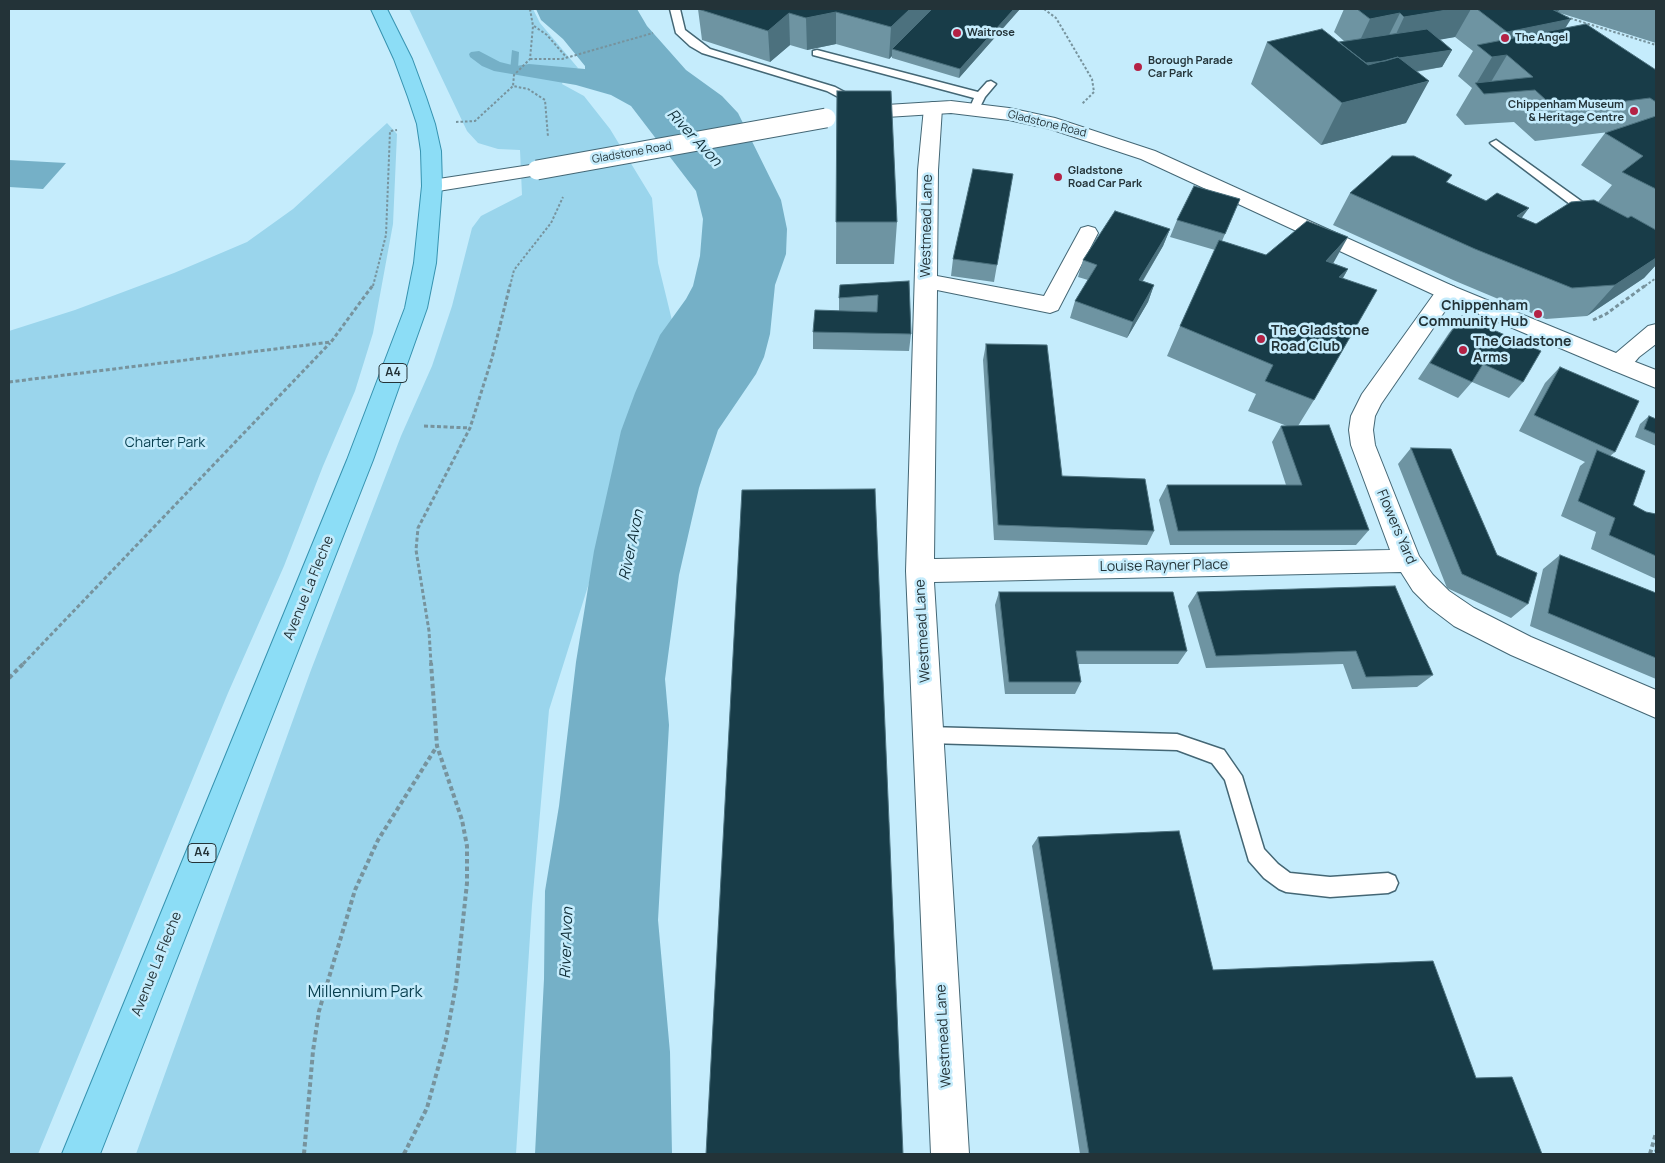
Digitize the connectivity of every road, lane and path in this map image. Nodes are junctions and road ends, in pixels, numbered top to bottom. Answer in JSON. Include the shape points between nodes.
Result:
{"nodes":[{"id":1,"x":379,"y":9,"type":"edge"},
{"id":2,"x":530,"y":9,"type":"edge"},
{"id":3,"x":675,"y":9,"type":"edge"},
{"id":4,"x":1044,"y":9,"type":"edge"},
{"id":5,"x":1566,"y":17,"type":"edge"},
{"id":6,"x":533,"y":26,"type":"junction"},
{"id":7,"x":659,"y":31,"type":"dead end"},
{"id":8,"x":1656,"y":45,"type":"edge"},
{"id":9,"x":817,"y":53,"type":"dead end"},
{"id":10,"x":567,"y":58,"type":"junction"},
{"id":11,"x":530,"y":59,"type":"junction"},
{"id":12,"x":991,"y":84,"type":"dead end"},
{"id":13,"x":513,"y":86,"type":"junction"},
{"id":14,"x":977,"y":102,"type":"junction"},
{"id":15,"x":933,"y":108,"type":"junction"},
{"id":16,"x":1076,"y":110,"type":"dead end"},
{"id":17,"x":858,"y":113,"type":"junction"},
{"id":18,"x":426,"y":124,"type":"junction"},
{"id":19,"x":551,"y":143,"type":"dead end"},
{"id":20,"x":1496,"y":143,"type":"dead end"},
{"id":21,"x":432,"y":186,"type":"junction"},
{"id":22,"x":564,"y":192,"type":"dead end"},
{"id":23,"x":1599,"y":219,"type":"edge"},
{"id":24,"x":1088,"y":233,"type":"dead end"},
{"id":25,"x":926,"y":281,"type":"junction"},
{"id":26,"x":1447,"y":292,"type":"junction"},
{"id":27,"x":1656,"y":332,"type":"edge"},
{"id":28,"x":331,"y":342,"type":"junction"},
{"id":29,"x":1620,"y":364,"type":"junction"},
{"id":30,"x":1656,"y":379,"type":"edge"},
{"id":31,"x":9,"y":382,"type":"edge"},
{"id":32,"x":424,"y":426,"type":"dead end"},
{"id":33,"x":470,"y":428,"type":"junction"},
{"id":34,"x":1408,"y":561,"type":"junction"},
{"id":35,"x":920,"y":571,"type":"junction"},
{"id":36,"x":9,"y":678,"type":"edge"},
{"id":37,"x":1656,"y":704,"type":"edge"},
{"id":38,"x":928,"y":734,"type":"junction"},
{"id":39,"x":437,"y":746,"type":"junction"},
{"id":40,"x":1388,"y":882,"type":"dead end"},
{"id":41,"x":1656,"y":1133,"type":"edge"},
{"id":42,"x":81,"y":1154,"type":"edge"},
{"id":43,"x":304,"y":1154,"type":"edge"},
{"id":44,"x":404,"y":1154,"type":"edge"},
{"id":45,"x":950,"y":1154,"type":"edge"},
{"id":46,"x":1650,"y":1154,"type":"edge"}],
"edges":[{"from":1,"to":18,"type":"main road","name":"Avenue La Fleche","number":"A4","via":[[403,59]]},
{"from":2,"to":6,"type":"path"},
{"from":3,"to":17,"type":"lane","via":[[680,31],[706,51],[840,92],[852,102]]},
{"from":4,"to":16,"type":"path","via":[[1056,18],[1092,79],[1094,92]]},
{"from":5,"to":8,"type":"path"},
{"from":6,"to":10,"type":"path","via":[[547,35]]},
{"from":6,"to":11,"type":"path"},
{"from":7,"to":10,"type":"path"},
{"from":9,"to":14,"type":"lane"},
{"from":10,"to":11,"type":"path"},
{"from":11,"to":13,"type":"path","via":[[514,75]]},
{"from":12,"to":14,"type":"lane"},
{"from":13,"to":18,"type":"path","via":[[475,121]]},
{"from":13,"to":19,"type":"path","via":[[528,89],[545,100],[546,130]]},
{"from":14,"to":15,"type":"street","name":"Gladstone Road"},
{"from":14,"to":26,"type":"street","name":"Gladstone Road","via":[[1148,155]]},
{"from":15,"to":17,"type":"street","name":"Gladstone Road"},
{"from":15,"to":25,"type":"street","name":"Westmead Lane"},
{"from":17,"to":21,"type":"street","name":"Gladstone Road","bridge":true},
{"from":18,"to":21,"type":"main road","name":"Avenue La Fleche","number":"A4"},
{"from":18,"to":28,"type":"path","via":[[390,131],[386,225],[380,262],[368,295]]},
{"from":20,"to":23,"type":"lane"},
{"from":21,"to":42,"type":"main road","name":"Avenue La Fleche","number":"A4","via":[[416,308],[395,369]]},
{"from":22,"to":33,"type":"path","via":[[551,223],[514,270]]},
{"from":24,"to":25,"type":"street","via":[[1050,305]]},
{"from":25,"to":35,"type":"street","name":"Westmead Lane"},
{"from":26,"to":29,"type":"street","name":"Gladstone Road"},
{"from":26,"to":34,"type":"street","name":"Flowers Yard","via":[[1363,416],[1363,446]]},
{"from":27,"to":29,"type":"street"},
{"from":28,"to":31,"type":"path"},
{"from":28,"to":36,"type":"path"},
{"from":29,"to":30,"type":"street","name":"Gladstone Road"},
{"from":32,"to":33,"type":"path"},
{"from":33,"to":39,"type":"path","via":[[418,528],[416,550],[429,631]]},
{"from":34,"to":35,"type":"street","name":"Louise Rayner Place"},
{"from":34,"to":37,"type":"street","name":"Flowers Yard","via":[[1439,599],[1464,617],[1521,646]]},
{"from":35,"to":38,"type":"street","name":"Westmead Lane"},
{"from":38,"to":40,"type":"lane","via":[[1177,742],[1218,756],[1232,776],[1256,854],[1286,882],[1330,887]]},
{"from":38,"to":45,"type":"street","name":"Westmead Lane"},
{"from":39,"to":43,"type":"path","via":[[378,840],[355,890],[319,1011]]},
{"from":39,"to":44,"type":"path","via":[[462,820],[467,882],[456,985],[446,1038],[427,1108]]},
{"from":41,"to":46,"type":"path"}]}
